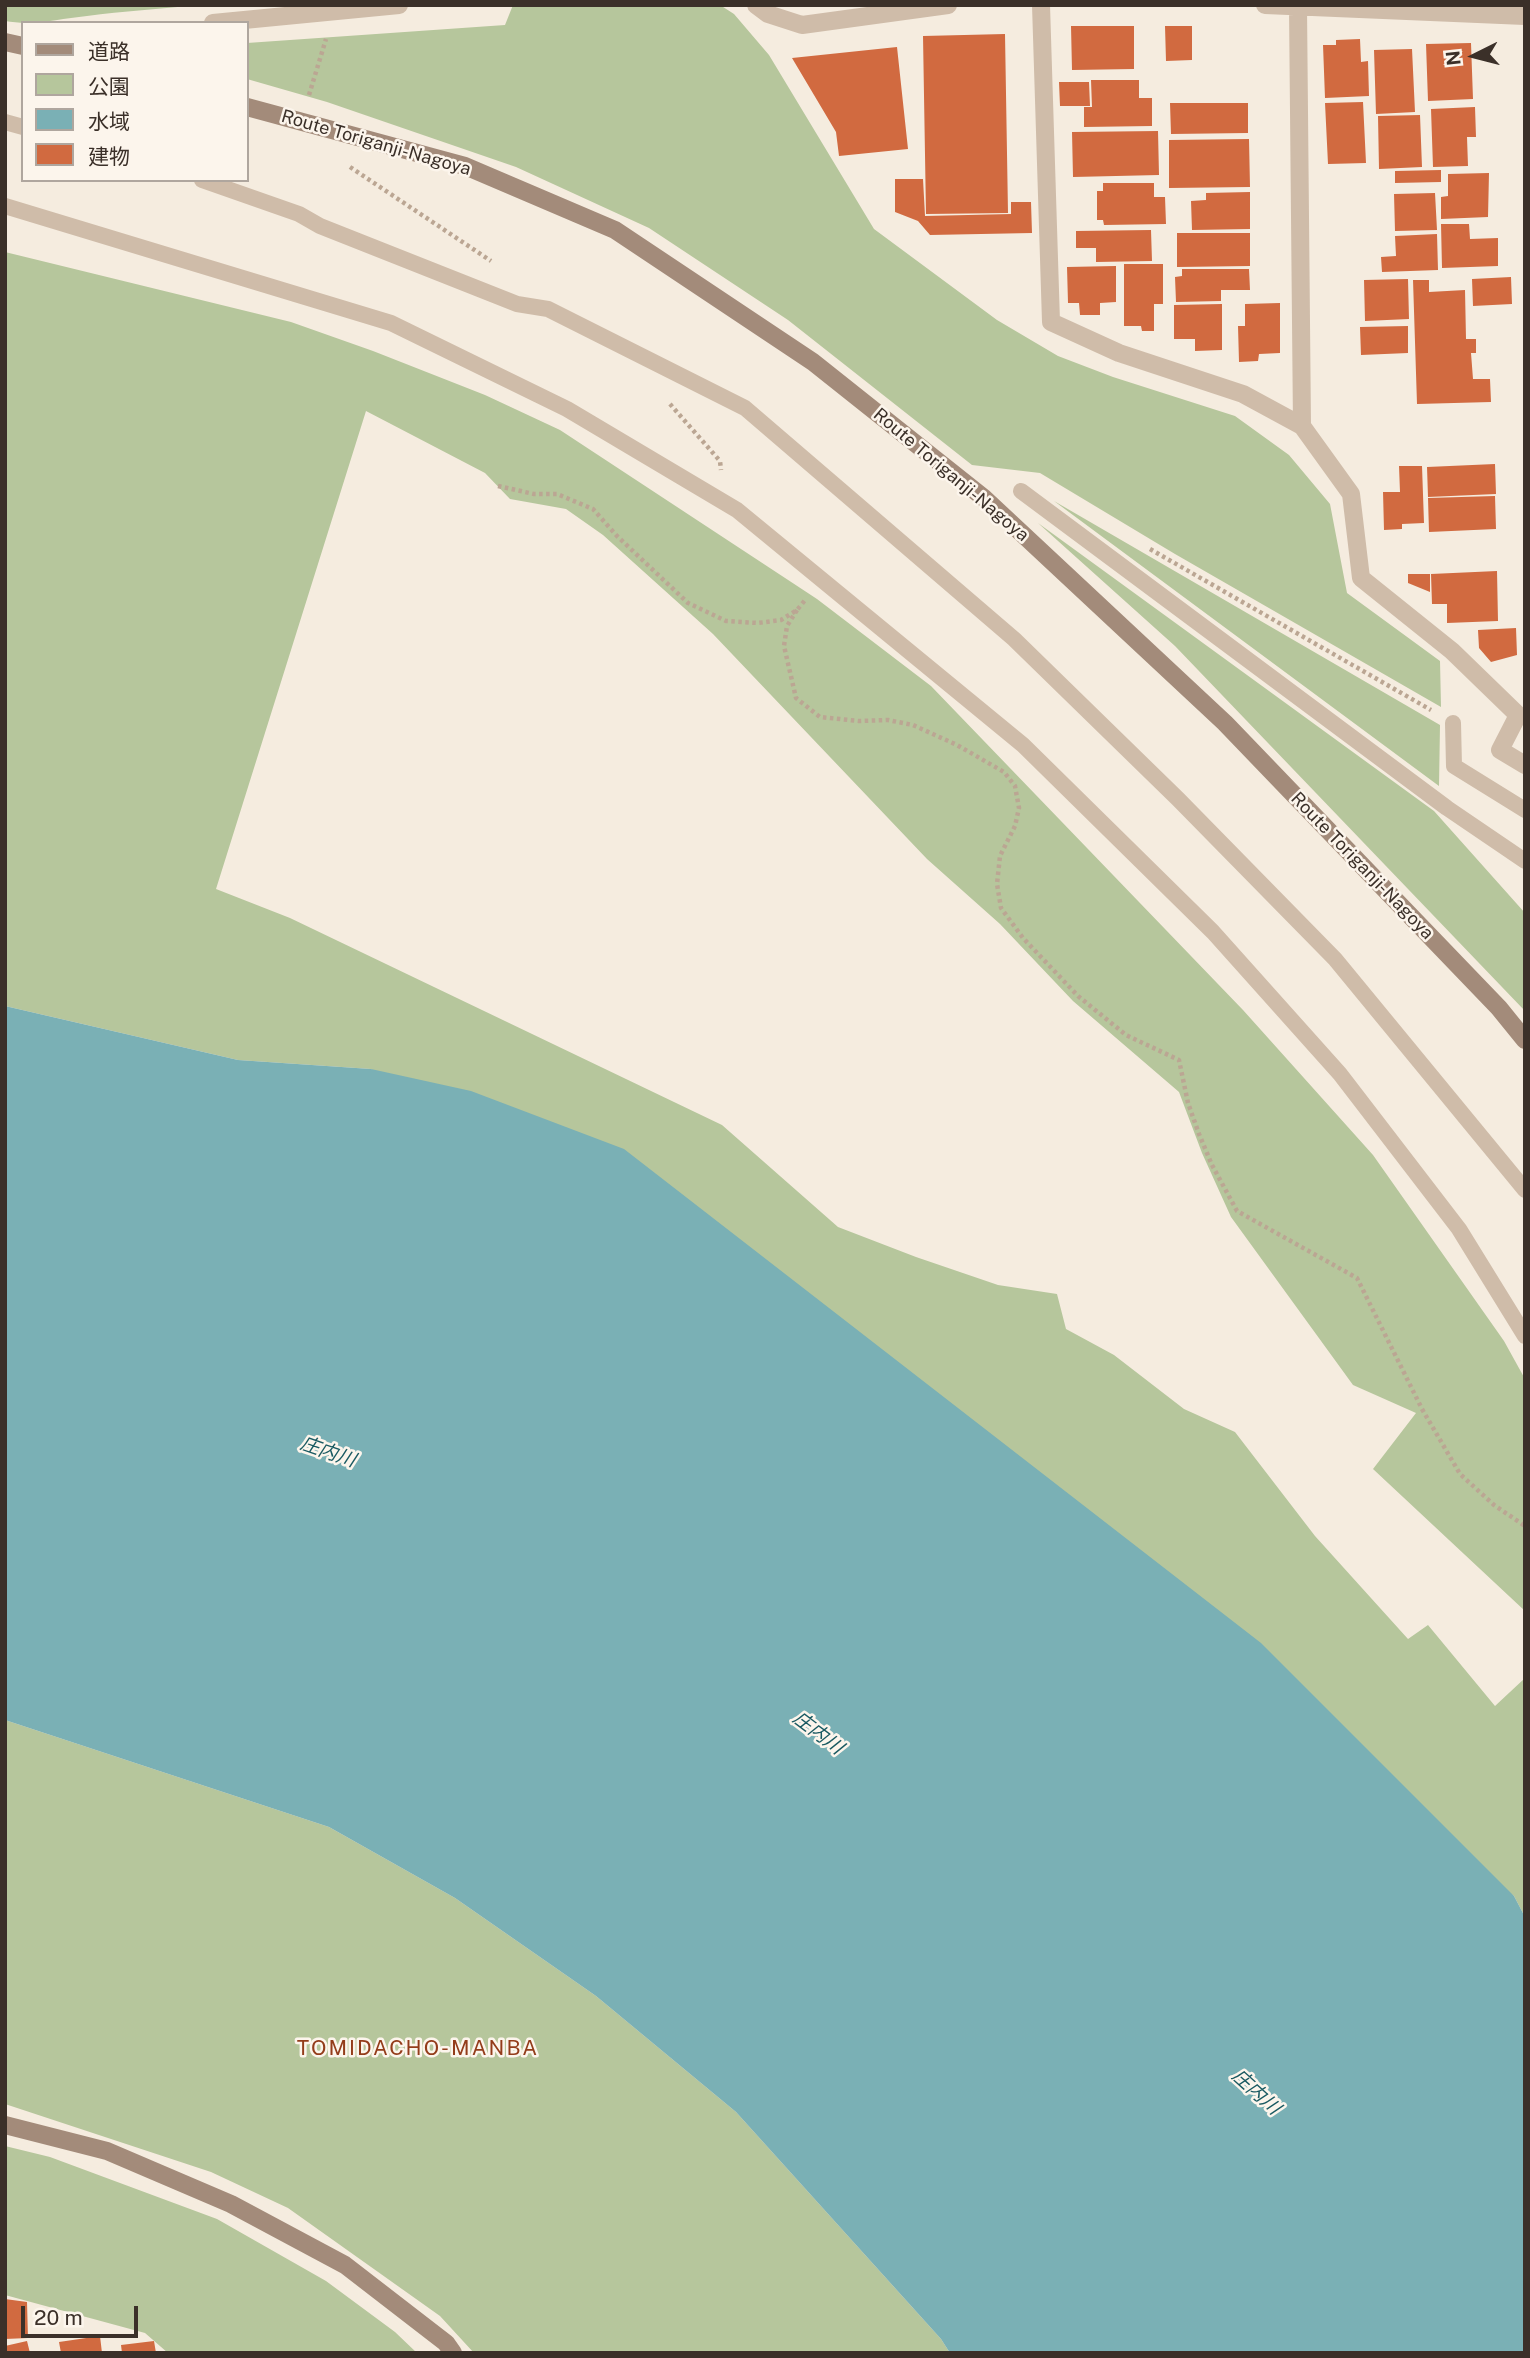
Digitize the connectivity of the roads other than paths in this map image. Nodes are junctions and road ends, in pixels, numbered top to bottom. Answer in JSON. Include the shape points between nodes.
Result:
{"nodes":[{"id":1,"x":399,"y":5,"type":"edge"},
{"id":2,"x":947,"y":5,"type":"edge"},
{"id":3,"x":1041,"y":5,"type":"edge"},
{"id":4,"x":1265,"y":5,"type":"edge"},
{"id":5,"x":1298,"y":7,"type":"junction"},
{"id":6,"x":763,"y":8,"type":"edge"},
{"id":7,"x":1525,"y":16,"type":"edge"},
{"id":8,"x":235,"y":21,"type":"edge"},
{"id":9,"x":248,"y":107,"type":"edge"},
{"id":10,"x":208,"y":182,"type":"edge"},
{"id":11,"x":5,"y":206,"type":"edge"},
{"id":12,"x":1302,"y":426,"type":"junction"},
{"id":13,"x":1021,"y":491,"type":"dead end"},
{"id":14,"x":1522,"y":709,"type":"edge"},
{"id":15,"x":1453,"y":723,"type":"road end"},
{"id":16,"x":1525,"y":765,"type":"edge"},
{"id":17,"x":1525,"y":810,"type":"edge"},
{"id":18,"x":1525,"y":861,"type":"edge"},
{"id":19,"x":1525,"y":1040,"type":"edge"},
{"id":20,"x":1525,"y":1190,"type":"edge"},
{"id":21,"x":1525,"y":1336,"type":"edge"},
{"id":22,"x":5,"y":2125,"type":"edge"},
{"id":23,"x":453,"y":2353,"type":"edge"}],
"edges":[{"from":1,"to":8,"type":"street"},
{"from":2,"to":6,"type":"street","via":[[802,25]]},
{"from":3,"to":12,"type":"street","via":[[1051,322],[1119,353],[1243,394]]},
{"from":4,"to":5,"type":"street"},
{"from":5,"to":7,"type":"street"},
{"from":5,"to":12,"type":"street"},
{"from":9,"to":19,"type":"main road","name":"Route Toriganji-Nagoya","via":[[465,166],[615,230],[813,362],[984,498],[1225,723]]},
{"from":10,"to":20,"type":"lane","via":[[299,214],[517,304],[548,309],[745,408],[1014,639],[1178,799],[1335,959]]},
{"from":11,"to":21,"type":"lane","via":[[391,323],[567,409],[725,503],[1023,745],[1213,932],[1340,1074],[1459,1228]]},
{"from":12,"to":14,"type":"street","via":[[1351,494],[1361,578]]},
{"from":13,"to":18,"type":"lane"},
{"from":14,"to":16,"type":"street","via":[[1500,750]]},
{"from":15,"to":17,"type":"lane","via":[[1454,766]]},
{"from":22,"to":23,"type":"main road","via":[[107,2151],[231,2204],[345,2265]]}]}
